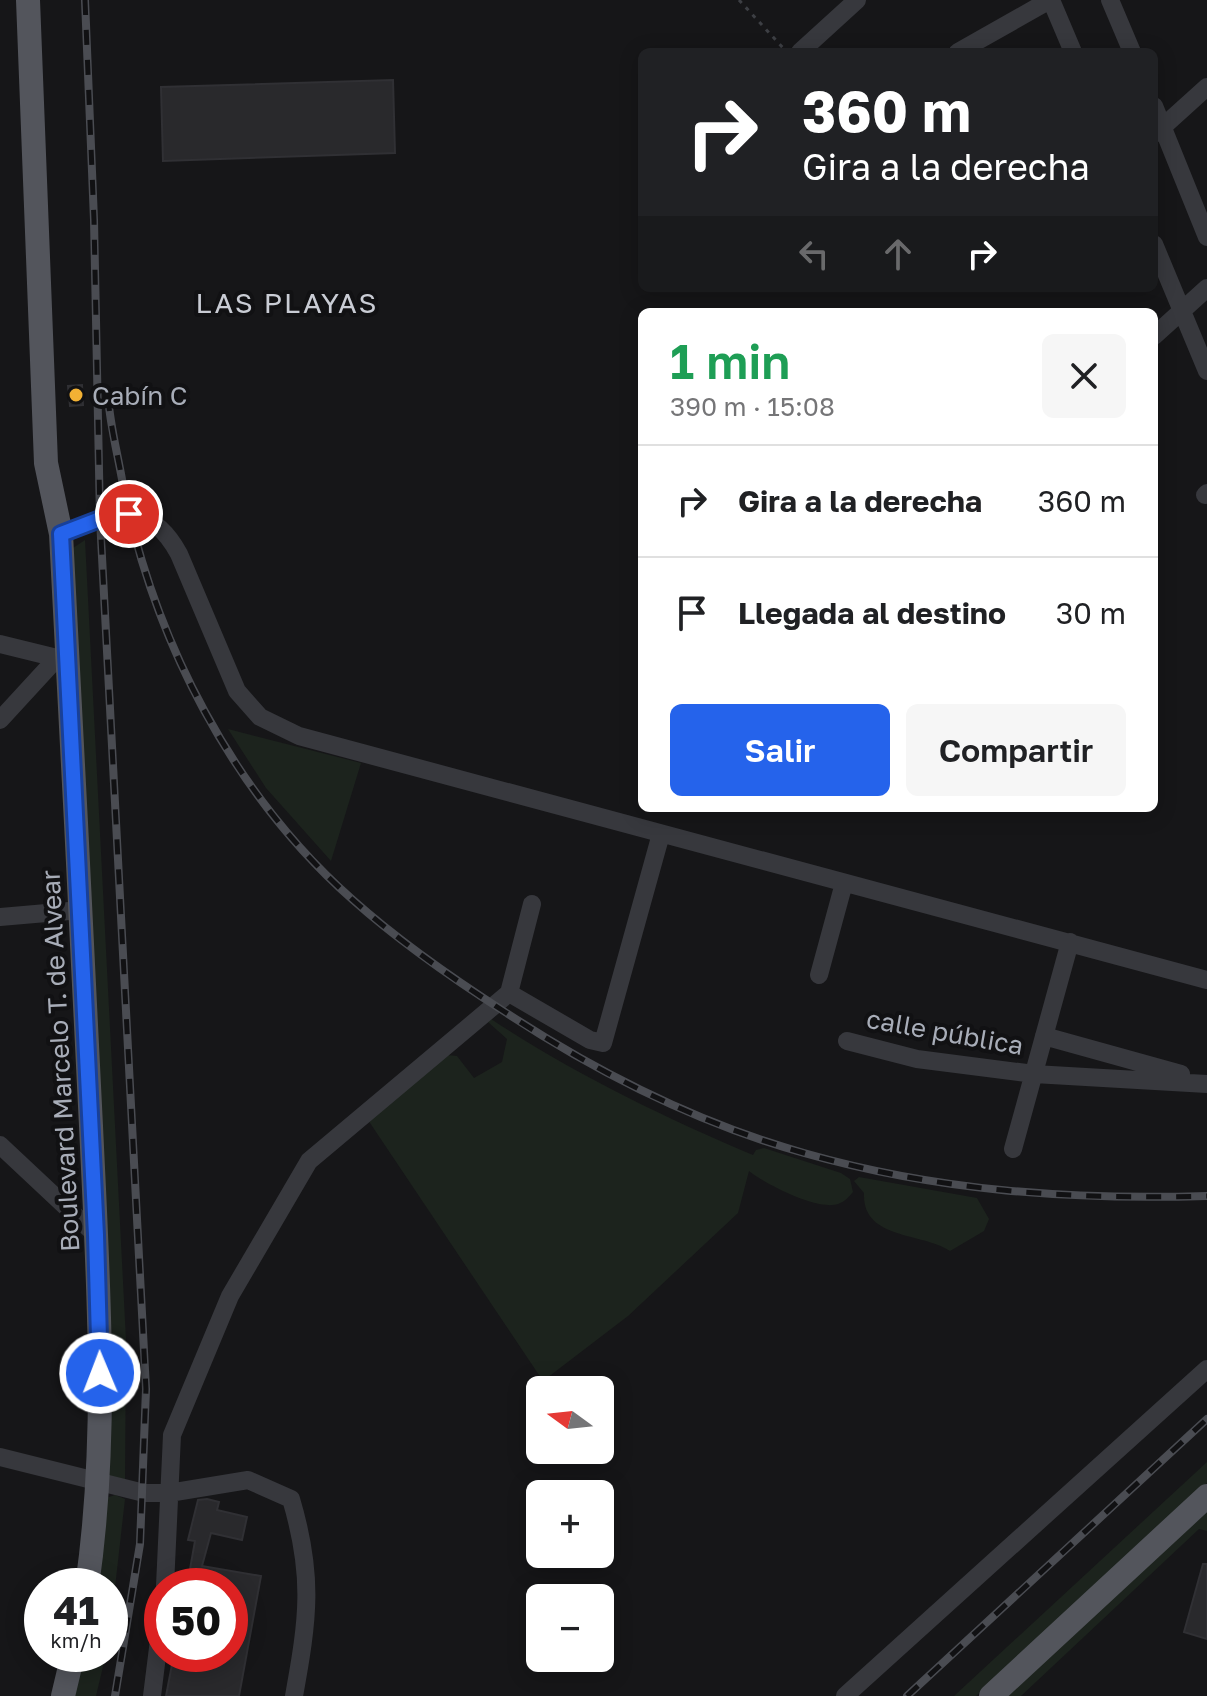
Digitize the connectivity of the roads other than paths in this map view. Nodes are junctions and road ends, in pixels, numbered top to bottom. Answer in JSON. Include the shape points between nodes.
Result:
{"nodes":[{"id":1,"x":28,"y":0,"type":"edge"},
{"id":2,"x":857,"y":0,"type":"edge"},
{"id":3,"x":1051,"y":0,"type":"edge"},
{"id":4,"x":1110,"y":0,"type":"edge"},
{"id":5,"x":804,"y":48,"type":"edge"},
{"id":6,"x":965,"y":48,"type":"edge"},
{"id":7,"x":1071,"y":48,"type":"edge"},
{"id":8,"x":1130,"y":48,"type":"edge"},
{"id":9,"x":1207,"y":87,"type":"edge"},
{"id":10,"x":1158,"y":130,"type":"edge"},
{"id":11,"x":1207,"y":237,"type":"edge"},
{"id":12,"x":1158,"y":253,"type":"edge"},
{"id":13,"x":1207,"y":288,"type":"edge"},
{"id":14,"x":1182,"y":310,"type":"junction"},
{"id":15,"x":1158,"y":332,"type":"edge"},
{"id":16,"x":1207,"y":371,"type":"edge"},
{"id":17,"x":61,"y":534,"type":"junction"},
{"id":18,"x":0,"y":644,"type":"edge"},
{"id":19,"x":62,"y":657,"type":"junction"},
{"id":20,"x":0,"y":720,"type":"edge"},
{"id":21,"x":661,"y":834,"type":"junction"},
{"id":22,"x":844,"y":883,"type":"junction"},
{"id":23,"x":532,"y":904,"type":"dead end"},
{"id":24,"x":81,"y":910,"type":"junction"},
{"id":25,"x":0,"y":917,"type":"edge"},
{"id":26,"x":1070,"y":942,"type":"junction"},
{"id":27,"x":819,"y":975,"type":"dead end"},
{"id":28,"x":1207,"y":980,"type":"edge"},
{"id":29,"x":509,"y":993,"type":"junction"},
{"id":30,"x":1044,"y":1036,"type":"junction"},
{"id":31,"x":847,"y":1041,"type":"dead end"},
{"id":32,"x":1034,"y":1074,"type":"junction"},
{"id":33,"x":1207,"y":1082,"type":"edge"},
{"id":34,"x":0,"y":1145,"type":"edge"},
{"id":35,"x":1013,"y":1149,"type":"dead end"},
{"id":36,"x":96,"y":1235,"type":"junction"},
{"id":37,"x":1207,"y":1369,"type":"edge"},
{"id":38,"x":0,"y":1457,"type":"edge"},
{"id":39,"x":97,"y":1483,"type":"junction"},
{"id":40,"x":169,"y":1493,"type":"junction"},
{"id":41,"x":1207,"y":1496,"type":"edge"},
{"id":42,"x":89,"y":1568,"type":"edge"},
{"id":43,"x":166,"y":1568,"type":"edge"},
{"id":44,"x":69,"y":1672,"type":"edge"},
{"id":45,"x":155,"y":1672,"type":"edge"},
{"id":46,"x":63,"y":1696,"type":"edge"},
{"id":47,"x":152,"y":1696,"type":"edge"},
{"id":48,"x":294,"y":1696,"type":"edge"},
{"id":49,"x":845,"y":1696,"type":"edge"},
{"id":50,"x":991,"y":1696,"type":"edge"}],
"edges":[{"from":1,"to":17,"type":"main road","name":"Boulevard Marcelo T. de Alvear","via":[[46,463]]},
{"from":2,"to":5,"type":"street"},
{"from":3,"to":6,"type":"street"},
{"from":3,"to":7,"type":"street"},
{"from":4,"to":8,"type":"street"},
{"from":9,"to":10,"type":"street"},
{"from":10,"to":11,"type":"street"},
{"from":12,"to":14,"type":"street"},
{"from":13,"to":14,"type":"street"},
{"from":14,"to":15,"type":"street"},
{"from":14,"to":16,"type":"street"},
{"from":17,"to":19,"type":"main road","name":"Boulevard Marcelo T. de Alvear"},
{"from":17,"to":21,"type":"street","via":[[129,514],[162,529],[179,554],[237,691],[246,705],[276,727]]},
{"from":18,"to":19,"type":"street"},
{"from":19,"to":20,"type":"street"},
{"from":19,"to":24,"type":"main road","name":"Boulevard Marcelo T. de Alvear"},
{"from":21,"to":22,"type":"street"},
{"from":21,"to":29,"type":"street","via":[[603,1043]]},
{"from":22,"to":26,"type":"street"},
{"from":22,"to":27,"type":"street"},
{"from":23,"to":29,"type":"street"},
{"from":24,"to":25,"type":"street"},
{"from":24,"to":36,"type":"main road","name":"Boulevard Marcelo T. de Alvear"},
{"from":26,"to":28,"type":"street"},
{"from":26,"to":30,"type":"street","name":"calle pública"},
{"from":29,"to":40,"type":"street","via":[[304,1168],[209,1343],[172,1435]]},
{"from":30,"to":32,"type":"street","name":"calle pública"},
{"from":30,"to":33,"type":"street","name":"calle pública"},
{"from":31,"to":32,"type":"street","name":"calle pública","via":[[917,1059]]},
{"from":32,"to":33,"type":"street","name":"calle pública"},
{"from":32,"to":35,"type":"street","name":"calle pública"},
{"from":34,"to":36,"type":"street"},
{"from":36,"to":39,"type":"main road","name":"Boulevard Marcelo T. de Alvear"},
{"from":37,"to":49,"type":"street"},
{"from":38,"to":39,"type":"street"},
{"from":39,"to":40,"type":"street"},
{"from":39,"to":42,"type":"main road","name":"Boulevard Marcelo T. de Alvear"},
{"from":40,"to":43,"type":"street"},
{"from":40,"to":48,"type":"street","via":[[248,1480],[291,1499],[304,1542],[308,1618]]},
{"from":41,"to":50,"type":"main road"},
{"from":44,"to":46,"type":"main road"},
{"from":45,"to":47,"type":"street"}]}
